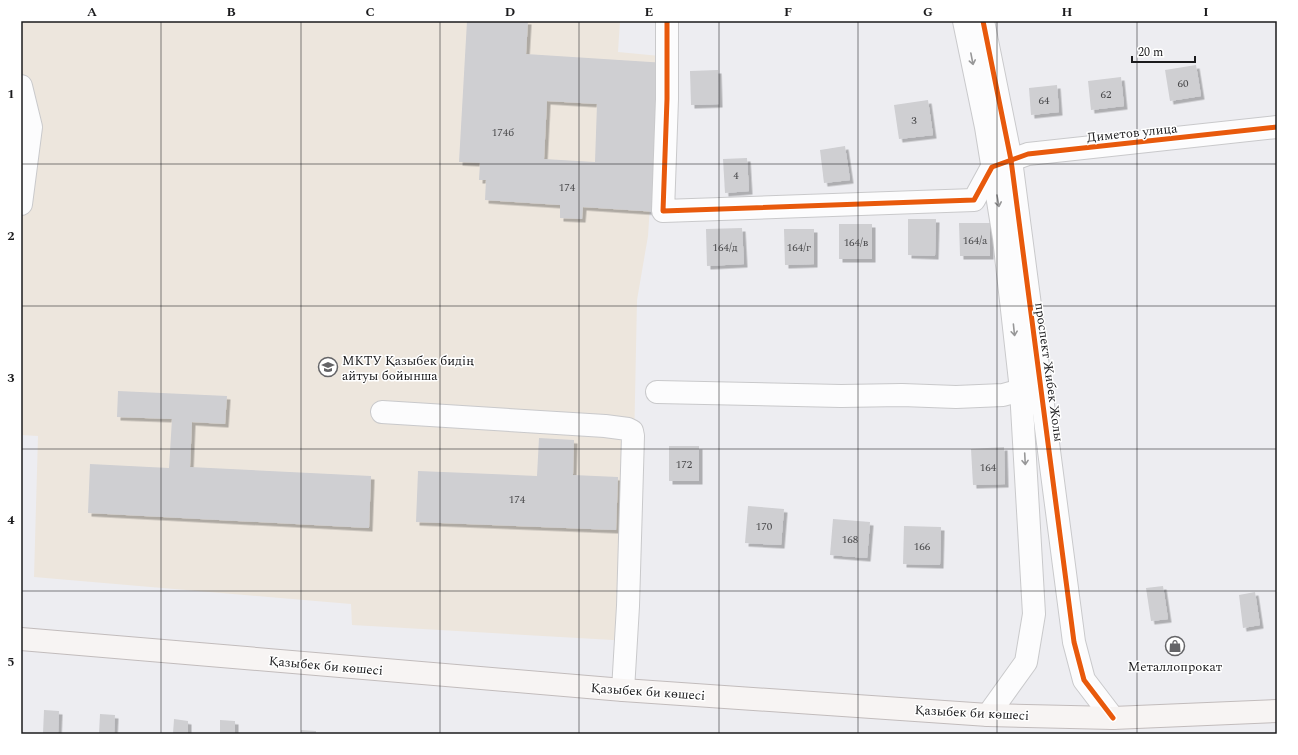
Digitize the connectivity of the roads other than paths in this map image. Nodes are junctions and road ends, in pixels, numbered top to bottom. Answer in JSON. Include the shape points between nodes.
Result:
{"nodes":[{"id":1,"x":667,"y":21,"type":"edge"},
{"id":2,"x":964,"y":21,"type":"edge"},
{"id":3,"x":983,"y":21,"type":"edge"},
{"id":4,"x":21,"y":86,"type":"edge"},
{"id":5,"x":1277,"y":127,"type":"edge"},
{"id":6,"x":1002,"y":164,"type":"junction"},
{"id":7,"x":21,"y":204,"type":"edge"},
{"id":8,"x":1021,"y":390,"type":"junction"},
{"id":9,"x":657,"y":392,"type":"dead end"},
{"id":10,"x":382,"y":412,"type":"dead end"},
{"id":11,"x":21,"y":639,"type":"edge"},
{"id":12,"x":623,"y":690,"type":"junction"},
{"id":13,"x":1277,"y":711,"type":"edge"},
{"id":14,"x":988,"y":715,"type":"junction"},
{"id":15,"x":1113,"y":718,"type":"junction"}],
"edges":[{"from":1,"to":6,"type":"street","via":[[663,211],[974,200]]},
{"from":2,"to":6,"type":"street","name":"проспект Жибек Жолы","one_way":true},
{"from":3,"to":6,"type":"street","name":"проспект Жибек Жолы"},
{"from":4,"to":7,"type":"street","via":[[31,127]]},
{"from":5,"to":6,"type":"street","name":"Диметов улица","via":[[1028,154]]},
{"from":6,"to":8,"type":"street","name":"проспект Жибек Жолы","one_way":true,"via":[[1004,238]]},
{"from":6,"to":15,"type":"street","name":"проспект Жибек Жолы","via":[[1074,642],[1084,680]]},
{"from":8,"to":9,"type":"street","via":[[1003,395],[956,397]]},
{"from":8,"to":14,"type":"street","name":"проспект Жибек Жолы","one_way":true,"via":[[1034,614],[1026,662]]},
{"from":10,"to":12,"type":"street","via":[[605,426],[632,431],[628,606]]},
{"from":11,"to":12,"type":"main road","name":"Қазыбек би көшесі"},
{"from":12,"to":14,"type":"main road","name":"Қазыбек би көшесі"},
{"from":13,"to":15,"type":"main road","name":"Қазыбек би көшесі"},
{"from":14,"to":15,"type":"main road","name":"Қазыбек би көшесі"}]}
